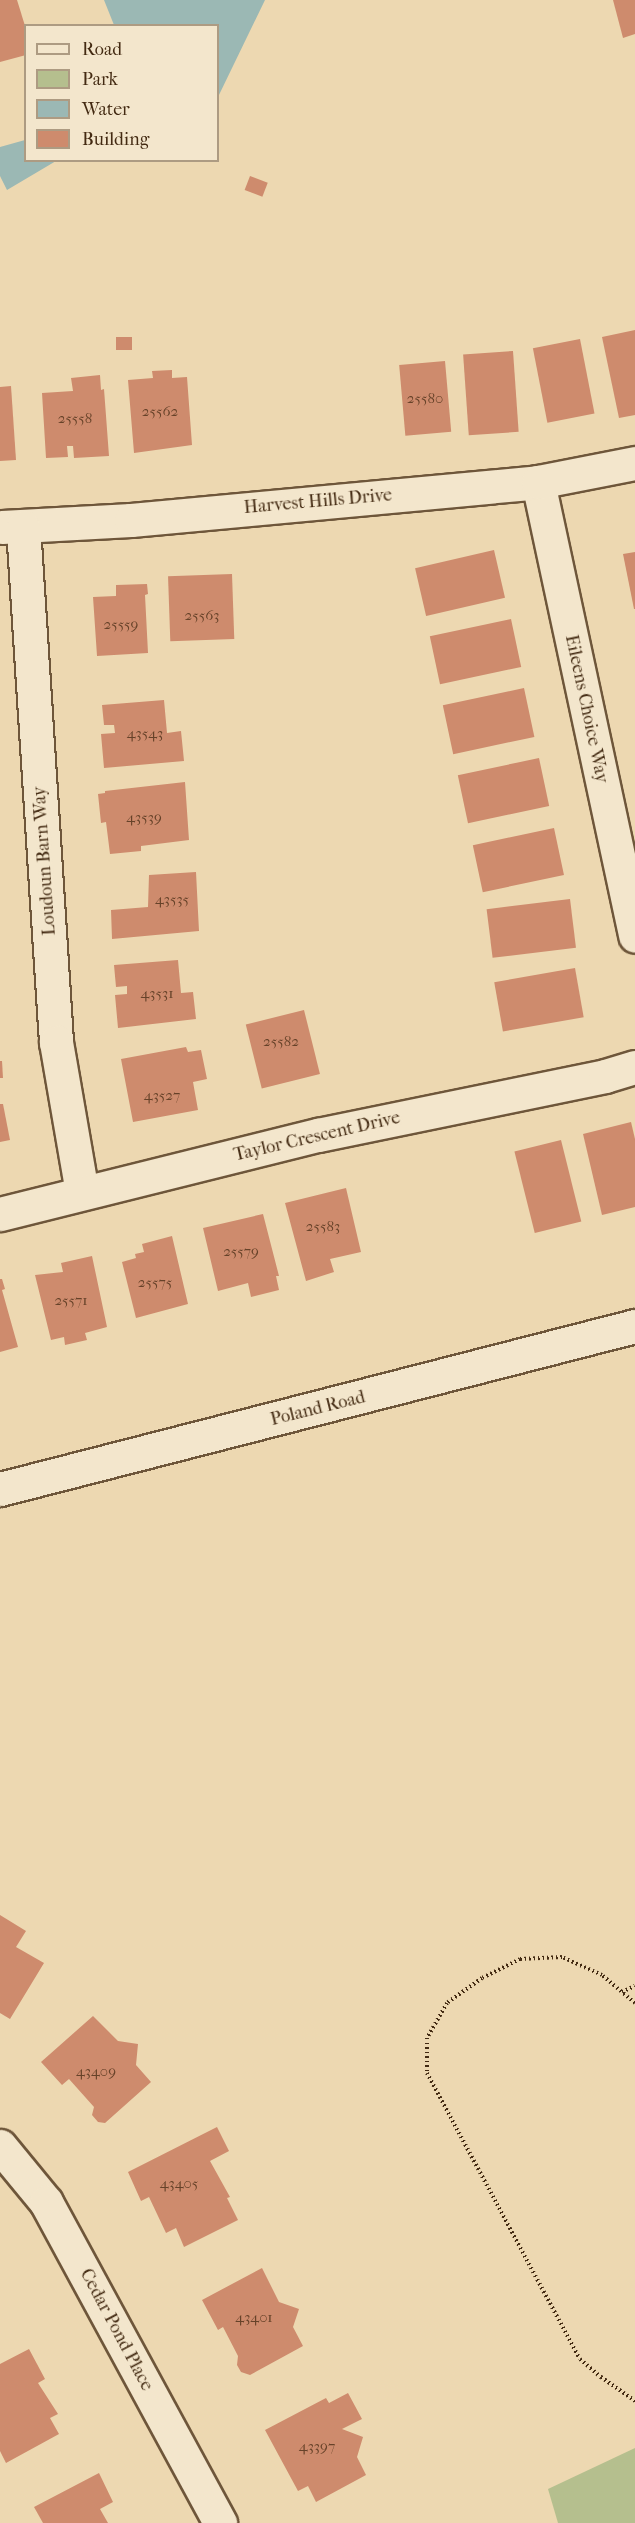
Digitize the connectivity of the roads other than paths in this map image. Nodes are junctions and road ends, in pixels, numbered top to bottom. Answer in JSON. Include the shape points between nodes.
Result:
{"nodes":[{"id":1,"x":635,"y":463,"type":"edge"},
{"id":2,"x":538,"y":482,"type":"junction"},
{"id":3,"x":11,"y":527,"type":"edge"},
{"id":4,"x":635,"y":936,"type":"edge"},
{"id":5,"x":635,"y":1067,"type":"edge"},
{"id":6,"x":82,"y":1192,"type":"junction"},
{"id":7,"x":0,"y":1214,"type":"edge"},
{"id":8,"x":635,"y":1326,"type":"edge"},
{"id":9,"x":0,"y":1489,"type":"edge"},
{"id":10,"x":0,"y":2146,"type":"edge"},
{"id":11,"x":220,"y":2523,"type":"edge"}],
"edges":[{"from":1,"to":2,"type":"street","name":"Harvest Hills Drive"},
{"from":2,"to":3,"type":"street","name":"Harvest Hills Drive"},
{"from":2,"to":4,"type":"street","name":"Eileens Choice Way"},
{"from":3,"to":6,"type":"street","name":"Loudoun Barn Way","via":[[56,1042]]},
{"from":5,"to":6,"type":"street","name":"Taylor Crescent Drive","via":[[318,1135]]},
{"from":6,"to":7,"type":"street","name":"Taylor Crescent Drive"},
{"from":8,"to":9,"type":"street","name":"Poland Road"},
{"from":10,"to":11,"type":"street","name":"Cedar Pond Place","via":[[46,2202]]}]}
